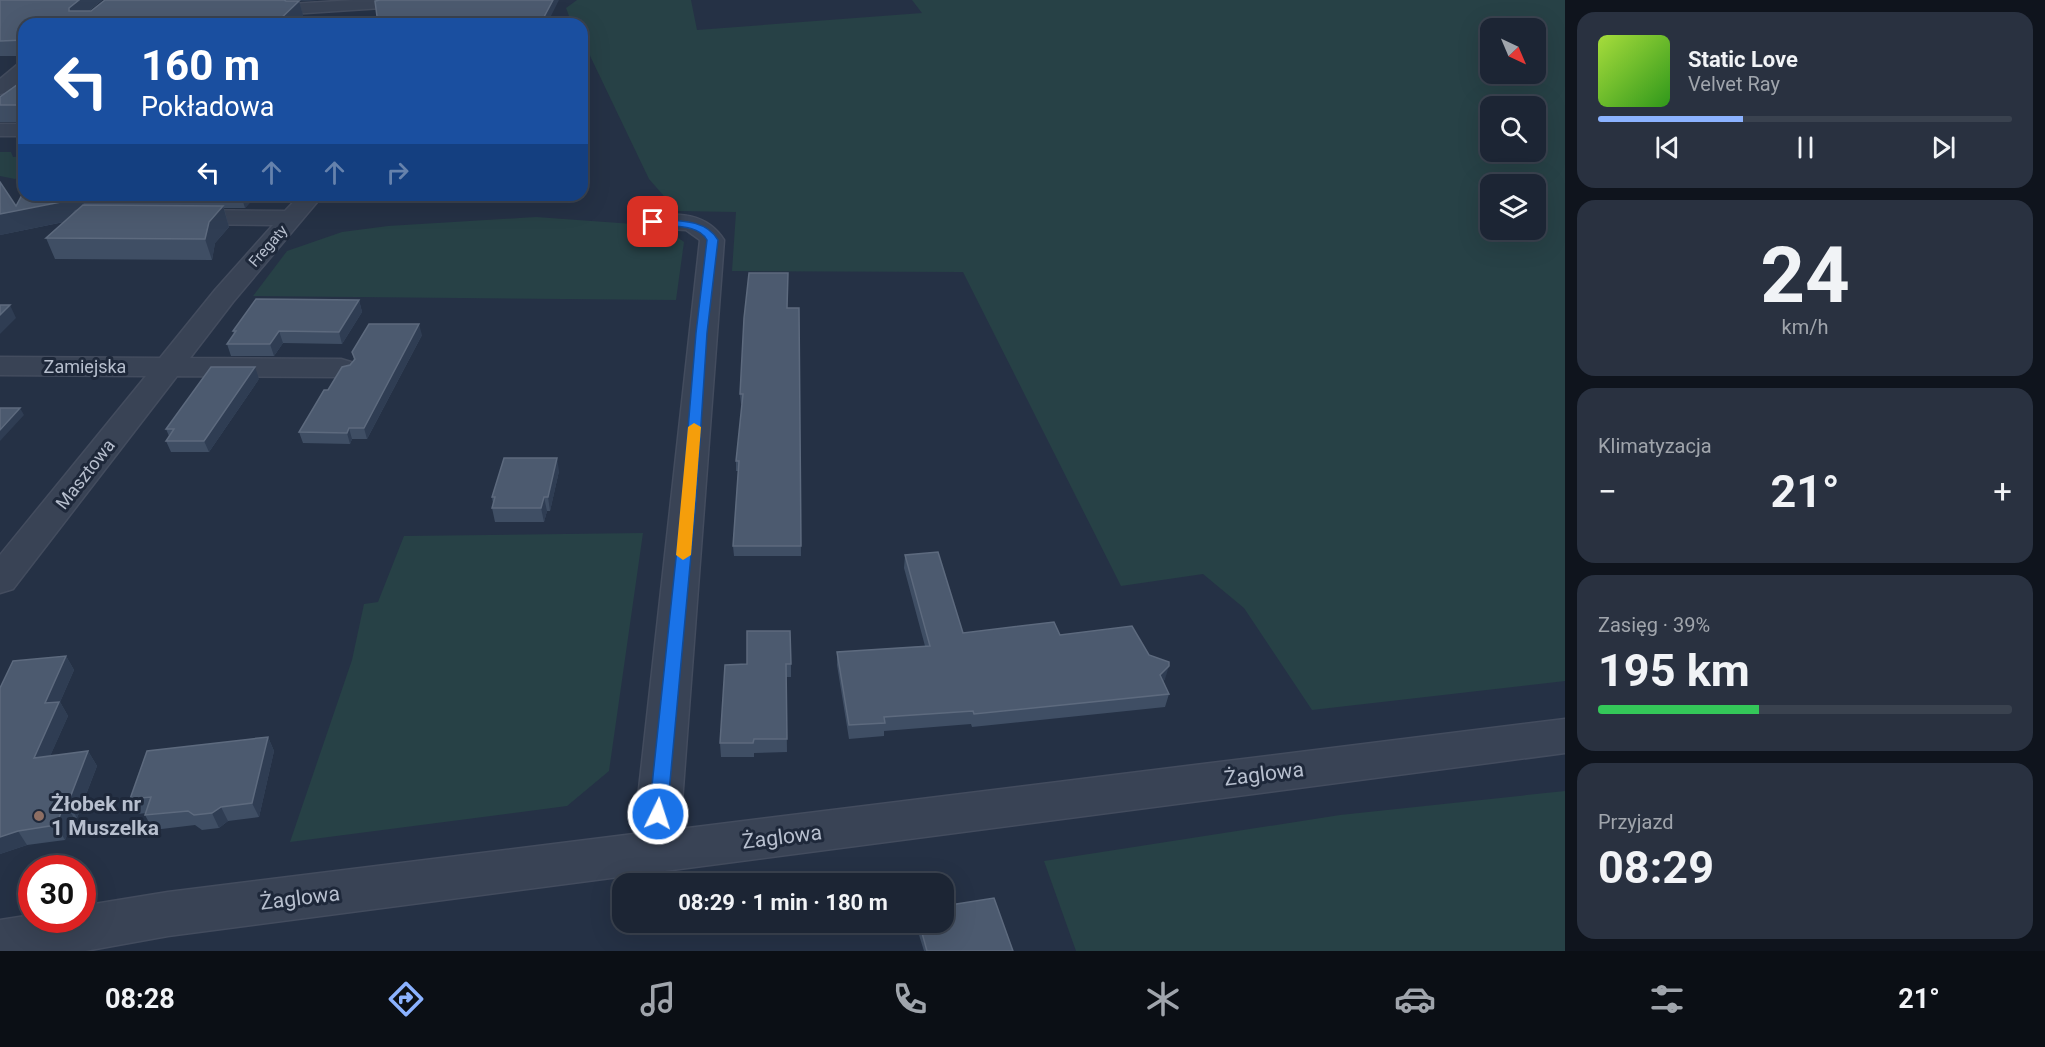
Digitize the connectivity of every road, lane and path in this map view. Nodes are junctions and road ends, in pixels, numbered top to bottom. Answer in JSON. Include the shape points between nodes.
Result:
{"nodes":[{"id":1,"x":382,"y":3,"type":"edge"},
{"id":2,"x":346,"y":5,"type":"junction"},
{"id":3,"x":291,"y":9,"type":"edge"},
{"id":4,"x":345,"y":18,"type":"edge"},
{"id":5,"x":18,"y":66,"type":"edge"},
{"id":6,"x":0,"y":67,"type":"edge"},
{"id":7,"x":18,"y":74,"type":"edge"},
{"id":8,"x":0,"y":88,"type":"edge"},
{"id":9,"x":0,"y":130,"type":"edge"},
{"id":10,"x":18,"y":130,"type":"edge"},
{"id":11,"x":307,"y":201,"type":"edge"},
{"id":12,"x":157,"y":217,"type":"edge"},
{"id":13,"x":292,"y":218,"type":"junction"},
{"id":14,"x":642,"y":222,"type":"dead end"},
{"id":15,"x":224,"y":296,"type":"joint"},
{"id":16,"x":0,"y":366,"type":"edge"},
{"id":17,"x":170,"y":367,"type":"junction"},
{"id":18,"x":341,"y":368,"type":"edge"},
{"id":19,"x":0,"y":580,"type":"edge"},
{"id":20,"x":1565,"y":736,"type":"edge"},
{"id":21,"x":655,"y":853,"type":"junction"},
{"id":22,"x":0,"y":943,"type":"edge"}],
"edges":[{"from":1,"to":2,"type":"street"},
{"from":2,"to":3,"type":"street"},
{"from":2,"to":4,"type":"street"},
{"from":5,"to":6,"type":"street"},
{"from":7,"to":8,"type":"street"},
{"from":9,"to":10,"type":"street"},
{"from":11,"to":13,"type":"street","name":"Fregaty"},
{"from":12,"to":13,"type":"street"},
{"from":13,"to":15,"type":"street","name":"Fregaty"},
{"from":14,"to":21,"type":"street","via":[[693,225],[708,232],[712,240]]},
{"from":15,"to":17,"type":"street","name":"Masztowa"},
{"from":16,"to":17,"type":"street","name":"Zamiejska"},
{"from":17,"to":18,"type":"street"},
{"from":17,"to":19,"type":"street","name":"Masztowa"},
{"from":20,"to":21,"type":"street","name":"Żaglowa"},
{"from":21,"to":22,"type":"street","name":"Żaglowa","via":[[168,914]]}]}
